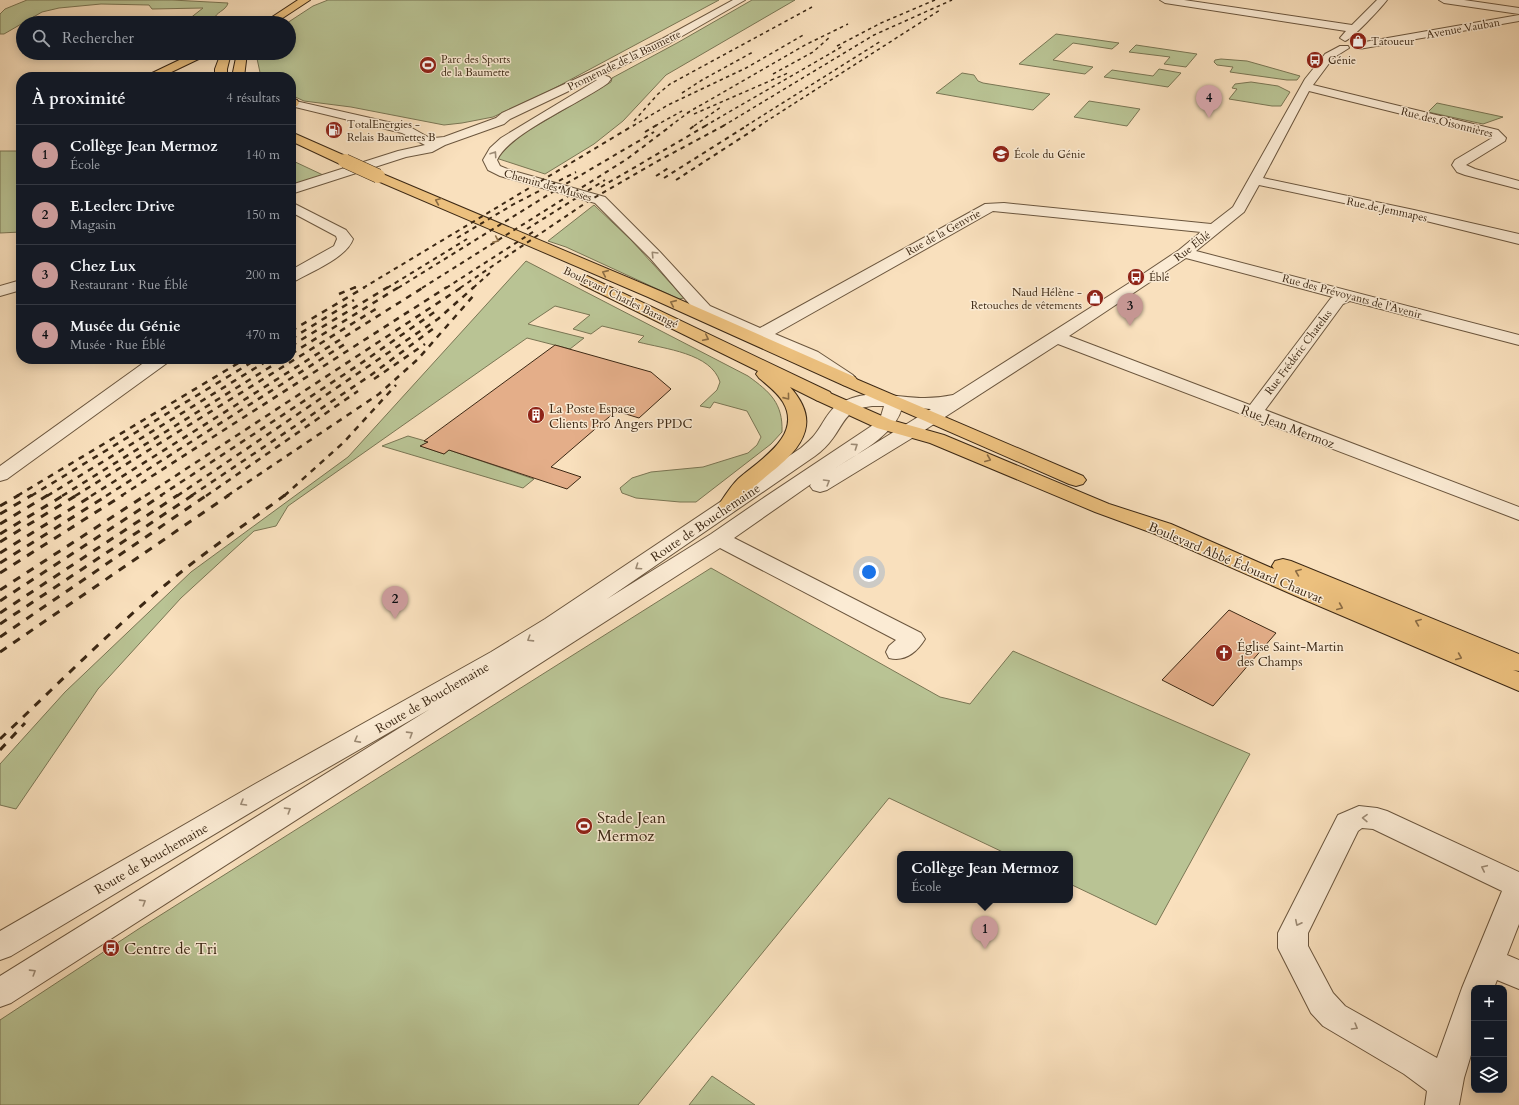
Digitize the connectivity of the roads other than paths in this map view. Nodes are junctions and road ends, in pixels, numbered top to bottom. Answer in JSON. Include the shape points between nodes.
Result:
{"nodes":[{"id":1,"x":290,"y":0,"type":"edge"},
{"id":2,"x":305,"y":0,"type":"edge"},
{"id":3,"x":740,"y":0,"type":"edge"},
{"id":4,"x":1165,"y":0,"type":"edge"},
{"id":5,"x":1241,"y":0,"type":"edge"},
{"id":6,"x":1382,"y":0,"type":"edge"},
{"id":7,"x":1444,"y":0,"type":"edge"},
{"id":8,"x":1229,"y":9,"type":"junction"},
{"id":9,"x":1519,"y":11,"type":"edge"},
{"id":10,"x":264,"y":16,"type":"edge"},
{"id":11,"x":279,"y":16,"type":"edge"},
{"id":12,"x":1519,"y":18,"type":"edge"},
{"id":13,"x":1355,"y":28,"type":"junction"},
{"id":14,"x":1348,"y":46,"type":"junction"},
{"id":15,"x":188,"y":60,"type":"edge"},
{"id":16,"x":224,"y":60,"type":"edge"},
{"id":17,"x":240,"y":60,"type":"edge"},
{"id":18,"x":241,"y":60,"type":"edge"},
{"id":19,"x":163,"y":72,"type":"edge"},
{"id":20,"x":221,"y":72,"type":"edge"},
{"id":21,"x":239,"y":72,"type":"edge"},
{"id":22,"x":249,"y":72,"type":"edge"},
{"id":23,"x":595,"y":76,"type":"junction"},
{"id":24,"x":1306,"y":87,"type":"junction"},
{"id":25,"x":296,"y":104,"type":"edge"},
{"id":26,"x":406,"y":130,"type":"junction"},
{"id":27,"x":444,"y":135,"type":"junction"},
{"id":28,"x":296,"y":138,"type":"edge"},
{"id":29,"x":423,"y":139,"type":"junction"},
{"id":30,"x":296,"y":150,"type":"edge"},
{"id":31,"x":329,"y":154,"type":"junction"},
{"id":32,"x":403,"y":154,"type":"junction"},
{"id":33,"x":1255,"y":180,"type":"junction"},
{"id":34,"x":1519,"y":185,"type":"edge"},
{"id":35,"x":296,"y":188,"type":"edge"},
{"id":36,"x":296,"y":209,"type":"edge"},
{"id":37,"x":1215,"y":229,"type":"junction"},
{"id":38,"x":1519,"y":239,"type":"edge"},
{"id":39,"x":1184,"y":253,"type":"junction"},
{"id":40,"x":296,"y":274,"type":"edge"},
{"id":41,"x":16,"y":286,"type":"edge"},
{"id":42,"x":0,"y":291,"type":"edge"},
{"id":43,"x":1346,"y":295,"type":"junction"},
{"id":44,"x":762,"y":334,"type":"junction"},
{"id":45,"x":1056,"y":337,"type":"junction"},
{"id":46,"x":1519,"y":340,"type":"edge"},
{"id":47,"x":750,"y":360,"type":"junction"},
{"id":48,"x":154,"y":364,"type":"edge"},
{"id":49,"x":849,"y":381,"type":"junction"},
{"id":50,"x":894,"y":400,"type":"junction"},
{"id":51,"x":958,"y":400,"type":"junction"},
{"id":52,"x":843,"y":410,"type":"junction"},
{"id":53,"x":1253,"y":412,"type":"junction"},
{"id":54,"x":932,"y":417,"type":"junction"},
{"id":55,"x":884,"y":424,"type":"junction"},
{"id":56,"x":910,"y":431,"type":"junction"},
{"id":57,"x":960,"y":438,"type":"junction"},
{"id":58,"x":0,"y":475,"type":"edge"},
{"id":59,"x":728,"y":506,"type":"junction"},
{"id":60,"x":1519,"y":514,"type":"edge"},
{"id":61,"x":719,"y":539,"type":"junction"},
{"id":62,"x":898,"y":652,"type":"dead end"},
{"id":63,"x":1519,"y":663,"type":"edge"},
{"id":64,"x":1519,"y":682,"type":"edge"},
{"id":65,"x":1519,"y":885,"type":"edge"},
{"id":66,"x":0,"y":947,"type":"edge"},
{"id":67,"x":1484,"y":974,"type":"edge"},
{"id":68,"x":1519,"y":975,"type":"edge"},
{"id":69,"x":0,"y":993,"type":"edge"},
{"id":70,"x":1471,"y":1008,"type":"edge"},
{"id":71,"x":1443,"y":1094,"type":"edge"}],
"edges":[{"from":1,"to":10,"type":"main road"},
{"from":2,"to":11,"type":"main road"},
{"from":3,"to":23,"type":"street","name":"Promenade de la Baumette"},
{"from":4,"to":8,"type":"street"},
{"from":5,"to":8,"type":"street"},
{"from":6,"to":13,"type":"street","name":"Rue Éblé"},
{"from":7,"to":9,"type":"street"},
{"from":8,"to":13,"type":"street"},
{"from":12,"to":14,"type":"street","name":"Avenue Vauban"},
{"from":13,"to":14,"type":"street","name":"Rue Éblé"},
{"from":14,"to":24,"type":"street","name":"Rue Éblé","via":[[1329,56]]},
{"from":15,"to":19,"type":"main road"},
{"from":16,"to":20,"type":"main road"},
{"from":17,"to":21,"type":"main road"},
{"from":18,"to":22,"type":"main road"},
{"from":23,"to":27,"type":"street","name":"Promenade de la Baumette","via":[[500,121]]},
{"from":44,"to":23,"type":"street","name":"Chemin des Musses","one_way":true,"via":[[704,310],[600,200],[505,173],[491,164],[492,153],[508,139],[604,81],[605,78]]},
{"from":24,"to":33,"type":"street","name":"Rue Éblé"},
{"from":24,"to":34,"type":"street","name":"Rue des Oisonnières","via":[[1494,133],[1500,138],[1459,165],[1470,172]]},
{"from":25,"to":26,"type":"street"},
{"from":26,"to":27,"type":"street"},
{"from":26,"to":29,"type":"street"},
{"from":27,"to":29,"type":"street","name":"Promenade de la Baumette","via":[[431,142]]},
{"from":27,"to":32,"type":"street","name":"Promenade de la Baumette","via":[[427,149]]},
{"from":28,"to":31,"type":"main road","name":"Boulevard Charles Barangé"},
{"from":29,"to":32,"type":"street","name":"Promenade de la Baumette"},
{"from":30,"to":31,"type":"main road","name":"Boulevard Charles Barangé"},
{"from":31,"to":47,"type":"main road","name":"Boulevard Charles Barangé","one_way":true,"via":[[364,181],[565,270]]},
{"from":49,"to":31,"type":"main road","name":"Boulevard Charles Barangé","one_way":true,"bridge":true},
{"from":32,"to":35,"type":"street","name":"Promenade de la Baumette"},
{"from":33,"to":37,"type":"street","name":"Rue Éblé","via":[[1239,209]]},
{"from":33,"to":38,"type":"street","name":"Rue de Jemmapes"},
{"from":36,"to":40,"type":"street","via":[[341,234],[345,239],[339,249]]},
{"from":37,"to":39,"type":"street","name":"Rue Éblé"},
{"from":37,"to":44,"type":"street","name":"Rue de la Genvrie","via":[[990,206]]},
{"from":39,"to":43,"type":"street","name":"Rue des Prévoyants de l'Avenir"},
{"from":39,"to":45,"type":"street","name":"Rue Éblé"},
{"from":41,"to":42,"type":"street"},
{"from":43,"to":46,"type":"street","name":"Rue des Prévoyants de l'Avenir"},
{"from":43,"to":53,"type":"street","name":"Rue Frédéric Chatelus","via":[[1337,301]]},
{"from":44,"to":49,"type":"street","name":"Boulevard Charles Barangé","via":[[812,356]]},
{"from":45,"to":51,"type":"street","name":"Rue Éblé"},
{"from":45,"to":53,"type":"street","name":"Rue Jean Mermoz"},
{"from":47,"to":52,"type":"main road","name":"Boulevard Charles Barangé","via":[[823,396]]},
{"from":47,"to":59,"type":"main road","one_way":true,"via":[[793,404],[797,428],[786,448],[746,484]]},
{"from":48,"to":58,"type":"street"},
{"from":49,"to":50,"type":"main road","name":"Boulevard Charles Barangé"},
{"from":50,"to":51,"type":"street","name":"Rue Éblé","via":[[940,404]]},
{"from":50,"to":52,"type":"street","name":"Rue Éblé","via":[[869,401]]},
{"from":50,"to":54,"type":"main road","name":"Boulevard Charles Barangé"},
{"from":50,"to":55,"type":"street","name":"Route de Bouchemaine","via":[[894,409]]},
{"from":51,"to":54,"type":"street","name":"Rue Éblé"},
{"from":52,"to":55,"type":"main road","name":"Boulevard Charles Barangé"},
{"from":52,"to":59,"type":"street","name":"Route de Bouchemaine","via":[[826,434],[808,452]]},
{"from":53,"to":60,"type":"street","name":"Rue Jean Mermoz"},
{"from":54,"to":56,"type":"street","name":"Rue Éblé"},
{"from":54,"to":57,"type":"main road","name":"Boulevard Charles Barangé"},
{"from":55,"to":56,"type":"main road","name":"Boulevard Charles Barangé"},
{"from":61,"to":55,"type":"street","name":"Route de Bouchemaine","one_way":true},
{"from":56,"to":57,"type":"main road","name":"Boulevard Charles Barangé"},
{"from":61,"to":56,"type":"street","name":"Route de Bouchemaine","one_way":true,"via":[[766,519]]},
{"from":63,"to":57,"type":"main road","name":"Boulevard Abbé Édouard Chauvat","one_way":true,"via":[[1105,493]]},
{"from":57,"to":64,"type":"main road","name":"Boulevard Abbé Édouard Chauvat","one_way":true,"via":[[1102,508],[1163,530]]},
{"from":59,"to":66,"type":"street","name":"Route de Bouchemaine","one_way":true,"via":[[500,658],[265,791]]},
{"from":61,"to":62,"type":"street","via":[[913,639]]},
{"from":69,"to":61,"type":"street","name":"Route de Bouchemaine","one_way":true},
{"from":65,"to":67,"type":"street"},
{"from":65,"to":71,"type":"street","one_way":true,"via":[[1377,819],[1359,817],[1348,823],[1291,938],[1327,1009],[1334,1016],[1416,1063]]},
{"from":67,"to":68,"type":"street"},
{"from":70,"to":71,"type":"street"}]}
